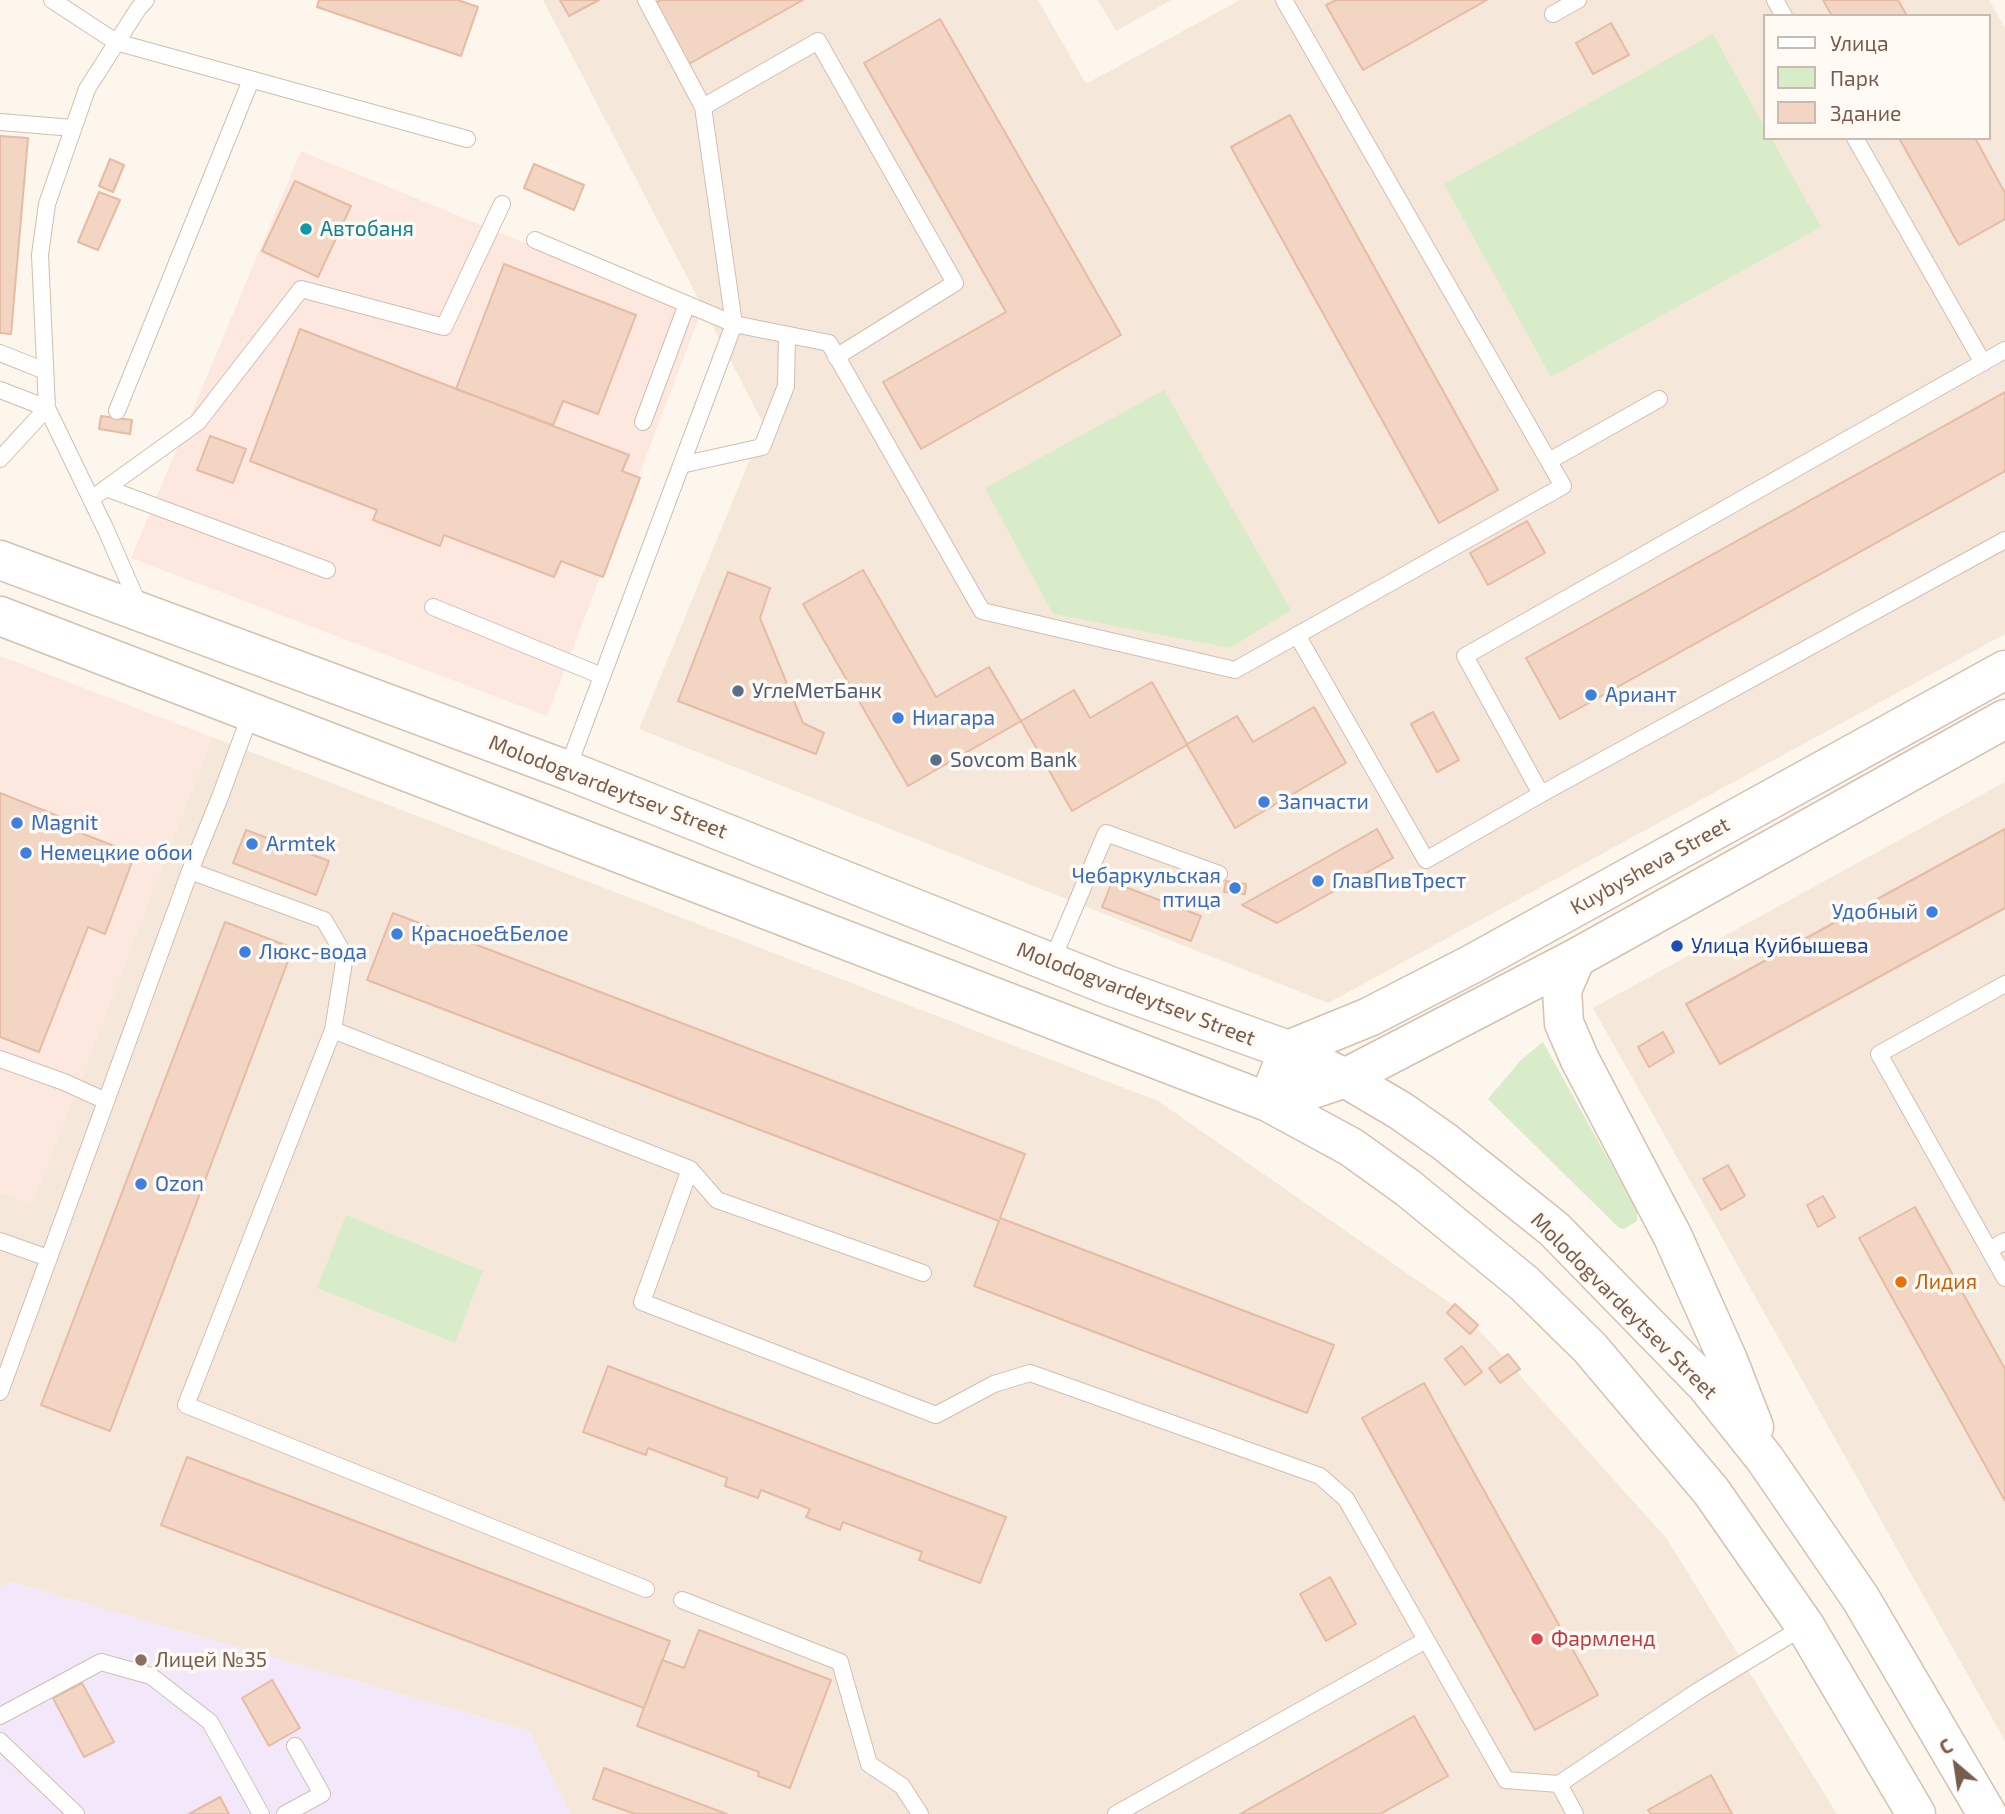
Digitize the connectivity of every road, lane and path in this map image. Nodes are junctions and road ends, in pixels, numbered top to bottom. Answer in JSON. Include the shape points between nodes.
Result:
{"nodes":[{"id":1,"x":52,"y":0,"type":"edge"},
{"id":2,"x":146,"y":0,"type":"edge"},
{"id":3,"x":646,"y":0,"type":"edge"},
{"id":4,"x":1284,"y":0,"type":"edge"},
{"id":5,"x":1578,"y":0,"type":"edge"},
{"id":6,"x":1553,"y":15,"type":"dead end"},
{"id":7,"x":116,"y":42,"type":"junction"},
{"id":8,"x":251,"y":80,"type":"junction"},
{"id":9,"x":703,"y":107,"type":"junction"},
{"id":10,"x":0,"y":122,"type":"edge"},
{"id":11,"x":74,"y":128,"type":"junction"},
{"id":12,"x":467,"y":139,"type":"dead end"},
{"id":13,"x":1856,"y":140,"type":"edge"},
{"id":14,"x":502,"y":204,"type":"dead end"},
{"id":15,"x":535,"y":240,"type":"dead end"},
{"id":16,"x":687,"y":304,"type":"junction"},
{"id":17,"x":734,"y":324,"type":"junction"},
{"id":18,"x":787,"y":335,"type":"junction"},
{"id":19,"x":2005,"y":350,"type":"edge"},
{"id":20,"x":0,"y":353,"type":"edge"},
{"id":21,"x":836,"y":357,"type":"junction"},
{"id":22,"x":1983,"y":363,"type":"junction"},
{"id":23,"x":45,"y":371,"type":"junction"},
{"id":24,"x":0,"y":390,"type":"edge"},
{"id":25,"x":1659,"y":398,"type":"dead end"},
{"id":26,"x":47,"y":408,"type":"junction"},
{"id":27,"x":117,"y":411,"type":"dead end"},
{"id":28,"x":643,"y":422,"type":"dead end"},
{"id":29,"x":0,"y":459,"type":"edge"},
{"id":30,"x":1549,"y":461,"type":"junction"},
{"id":31,"x":681,"y":465,"type":"junction"},
{"id":32,"x":106,"y":488,"type":"junction"},
{"id":33,"x":91,"y":499,"type":"junction"},
{"id":34,"x":2005,"y":540,"type":"edge"},
{"id":35,"x":0,"y":560,"type":"edge"},
{"id":36,"x":327,"y":570,"type":"dead end"},
{"id":37,"x":433,"y":607,"type":"dead end"},
{"id":38,"x":142,"y":613,"type":"junction"},
{"id":39,"x":0,"y":616,"type":"edge"},
{"id":40,"x":1297,"y":635,"type":"junction"},
{"id":41,"x":2005,"y":670,"type":"edge"},
{"id":42,"x":602,"y":676,"type":"junction"},
{"id":43,"x":251,"y":713,"type":"junction"},
{"id":44,"x":2005,"y":719,"type":"edge"},
{"id":45,"x":567,"y":770,"type":"junction"},
{"id":46,"x":1541,"y":794,"type":"junction"},
{"id":47,"x":190,"y":872,"type":"junction"},
{"id":48,"x":1219,"y":874,"type":"dead end"},
{"id":49,"x":1576,"y":958,"type":"junction"},
{"id":50,"x":1051,"y":963,"type":"junction"},
{"id":51,"x":2005,"y":984,"type":"edge"},
{"id":52,"x":333,"y":1030,"type":"junction"},
{"id":53,"x":1288,"y":1050,"type":"junction"},
{"id":54,"x":0,"y":1059,"type":"edge"},
{"id":55,"x":1345,"y":1078,"type":"junction"},
{"id":56,"x":106,"y":1101,"type":"junction"},
{"id":57,"x":1268,"y":1102,"type":"junction"},
{"id":58,"x":690,"y":1169,"type":"junction"},
{"id":59,"x":0,"y":1241,"type":"edge"},
{"id":60,"x":2005,"y":1241,"type":"edge"},
{"id":61,"x":1989,"y":1250,"type":"junction"},
{"id":62,"x":48,"y":1258,"type":"junction"},
{"id":63,"x":923,"y":1273,"type":"dead end"},
{"id":64,"x":2005,"y":1278,"type":"edge"},
{"id":65,"x":0,"y":1392,"type":"edge"},
{"id":66,"x":1765,"y":1459,"type":"junction"},
{"id":67,"x":646,"y":1589,"type":"dead end"},
{"id":68,"x":682,"y":1600,"type":"dead end"},
{"id":69,"x":1805,"y":1626,"type":"junction"},
{"id":70,"x":1426,"y":1640,"type":"junction"},
{"id":71,"x":0,"y":1716,"type":"edge"},
{"id":72,"x":0,"y":1741,"type":"edge"},
{"id":73,"x":295,"y":1746,"type":"dead end"},
{"id":74,"x":1559,"y":1784,"type":"junction"},
{"id":75,"x":76,"y":1814,"type":"edge"},
{"id":76,"x":261,"y":1814,"type":"edge"},
{"id":77,"x":285,"y":1814,"type":"edge"},
{"id":78,"x":920,"y":1814,"type":"edge"},
{"id":79,"x":1116,"y":1814,"type":"edge"},
{"id":80,"x":1575,"y":1814,"type":"edge"},
{"id":81,"x":1916,"y":1814,"type":"edge"},
{"id":82,"x":1987,"y":1814,"type":"edge"}],
"edges":[{"from":1,"to":7,"type":"lane"},
{"from":2,"to":7,"type":"lane"},
{"from":3,"to":9,"type":"lane"},
{"from":4,"to":30,"type":"lane"},
{"from":5,"to":6,"type":"lane"},
{"from":7,"to":8,"type":"lane"},
{"from":7,"to":11,"type":"lane","via":[[87,89]]},
{"from":8,"to":12,"type":"lane"},
{"from":8,"to":27,"type":"lane"},
{"from":9,"to":17,"type":"lane"},
{"from":9,"to":21,"type":"lane","via":[[818,41],[955,282]]},
{"from":10,"to":11,"type":"lane"},
{"from":11,"to":23,"type":"lane","via":[[47,204],[40,255]]},
{"from":13,"to":22,"type":"lane"},
{"from":14,"to":32,"type":"lane","via":[[444,327],[301,289],[198,422]]},
{"from":15,"to":16,"type":"lane"},
{"from":16,"to":17,"type":"lane"},
{"from":16,"to":28,"type":"lane"},
{"from":17,"to":18,"type":"lane"},
{"from":17,"to":31,"type":"lane"},
{"from":18,"to":21,"type":"lane","via":[[829,343]]},
{"from":18,"to":31,"type":"lane","via":[[786,386],[762,447]]},
{"from":19,"to":22,"type":"lane"},
{"from":20,"to":23,"type":"lane"},
{"from":21,"to":40,"type":"lane","via":[[982,611],[1235,670]]},
{"from":22,"to":46,"type":"lane","via":[[1465,656]]},
{"from":23,"to":26,"type":"lane"},
{"from":24,"to":26,"type":"lane"},
{"from":25,"to":30,"type":"lane"},
{"from":26,"to":29,"type":"lane"},
{"from":26,"to":33,"type":"lane"},
{"from":30,"to":40,"type":"lane","via":[[1563,486]]},
{"from":31,"to":42,"type":"lane"},
{"from":32,"to":33,"type":"lane"},
{"from":32,"to":36,"type":"lane"},
{"from":33,"to":38,"type":"lane"},
{"from":34,"to":46,"type":"lane"},
{"from":35,"to":38,"type":"main road","name":"Molodogvardeytsev Street"},
{"from":37,"to":42,"type":"lane"},
{"from":38,"to":45,"type":"main road","name":"Molodogvardeytsev Street"},
{"from":39,"to":43,"type":"main road"},
{"from":40,"to":46,"type":"lane","via":[[1426,860]]},
{"from":41,"to":53,"type":"main road","name":"Kuybysheva Street","via":[[1472,964],[1369,1017]]},
{"from":42,"to":45,"type":"lane"},
{"from":43,"to":47,"type":"lane"},
{"from":43,"to":57,"type":"main road"},
{"from":44,"to":49,"type":"main road","name":"Kuybysheva Street"},
{"from":45,"to":50,"type":"main road","name":"Molodogvardeytsev Street"},
{"from":47,"to":52,"type":"lane","via":[[324,920],[345,956]]},
{"from":47,"to":56,"type":"lane"},
{"from":48,"to":50,"type":"lane","via":[[1106,832]]},
{"from":49,"to":55,"type":"main road","name":"Kuybysheva Street"},
{"from":49,"to":66,"type":"main road","via":[[1562,990],[1564,1023],[1673,1237],[1728,1360]]},
{"from":50,"to":53,"type":"main road","name":"Molodogvardeytsev Street"},
{"from":51,"to":61,"type":"lane","via":[[1879,1054]]},
{"from":52,"to":58,"type":"lane"},
{"from":52,"to":67,"type":"lane","via":[[186,1405]]},
{"from":53,"to":55,"type":"main road","name":"Molodogvardeytsev Street"},
{"from":53,"to":57,"type":"main road"},
{"from":54,"to":56,"type":"lane"},
{"from":55,"to":57,"type":"main road","name":"Kuybysheva Street"},
{"from":55,"to":66,"type":"main road","name":"Molodogvardeytsev Street","via":[[1445,1142],[1555,1229],[1706,1385]]},
{"from":56,"to":62,"type":"lane"},
{"from":57,"to":69,"type":"main road","via":[[1351,1147],[1525,1284],[1590,1348],[1711,1491]]},
{"from":58,"to":63,"type":"lane","via":[[717,1200]]},
{"from":58,"to":70,"type":"lane","via":[[642,1302],[936,1415],[994,1384],[1030,1373],[1320,1476],[1346,1499]]},
{"from":59,"to":62,"type":"lane"},
{"from":60,"to":61,"type":"lane"},
{"from":61,"to":64,"type":"lane"},
{"from":62,"to":65,"type":"lane"},
{"from":66,"to":82,"type":"main road","name":"Molodogvardeytsev Street","via":[[1861,1598]]},
{"from":68,"to":78,"type":"lane","via":[[840,1662],[869,1764],[902,1786]]},
{"from":69,"to":74,"type":"lane"},
{"from":69,"to":81,"type":"main road"},
{"from":70,"to":74,"type":"lane","via":[[1506,1780]]},
{"from":70,"to":79,"type":"lane"},
{"from":71,"to":76,"type":"lane","via":[[101,1662],[151,1676],[210,1722]]},
{"from":72,"to":75,"type":"lane"},
{"from":73,"to":77,"type":"lane","via":[[322,1794]]},
{"from":74,"to":80,"type":"lane"}]}
